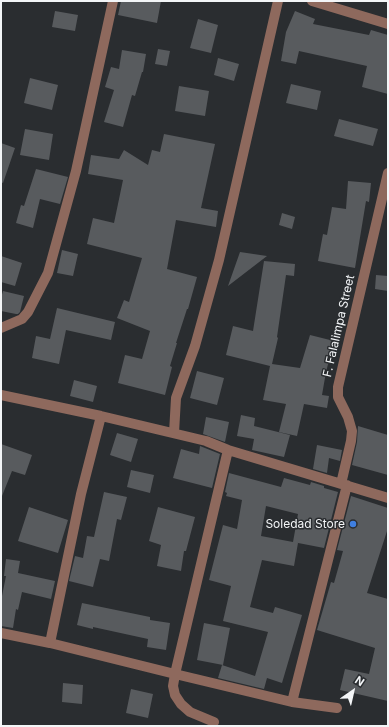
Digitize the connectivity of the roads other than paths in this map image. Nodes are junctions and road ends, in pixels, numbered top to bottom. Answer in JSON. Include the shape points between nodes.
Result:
{"nodes":[{"id":1,"x":113,"y":1,"type":"edge"},
{"id":2,"x":278,"y":1,"type":"edge"},
{"id":3,"x":312,"y":1,"type":"edge"},
{"id":4,"x":388,"y":24,"type":"edge"},
{"id":5,"x":388,"y":172,"type":"edge"},
{"id":6,"x":1,"y":328,"type":"edge"},
{"id":7,"x":1,"y":395,"type":"edge"},
{"id":8,"x":101,"y":416,"type":"junction"},
{"id":9,"x":174,"y":433,"type":"junction"},
{"id":10,"x":228,"y":450,"type":"junction"},
{"id":11,"x":344,"y":484,"type":"junction"},
{"id":12,"x":388,"y":498,"type":"edge"},
{"id":13,"x":1,"y":633,"type":"edge"},
{"id":14,"x":50,"y":643,"type":"junction"},
{"id":15,"x":175,"y":674,"type":"junction"},
{"id":16,"x":292,"y":702,"type":"junction"},
{"id":17,"x":337,"y":708,"type":"dead end"},
{"id":18,"x":214,"y":722,"type":"dead end"}],
"edges":[{"from":1,"to":6,"type":"street","via":[[76,171],[48,273],[28,312],[22,319]]},
{"from":2,"to":9,"type":"street","via":[[219,260],[195,346],[176,398]]},
{"from":3,"to":4,"type":"street"},
{"from":5,"to":11,"type":"street","name":"F. Falalimpa Street","via":[[338,387],[338,397],[352,431]]},
{"from":7,"to":8,"type":"street"},
{"from":8,"to":9,"type":"street"},
{"from":8,"to":14,"type":"street","via":[[81,494]]},
{"from":9,"to":10,"type":"street"},
{"from":10,"to":11,"type":"street"},
{"from":10,"to":15,"type":"street"},
{"from":11,"to":12,"type":"street"},
{"from":11,"to":16,"type":"street","name":"F. Falalimpa Street"},
{"from":13,"to":14,"type":"street"},
{"from":14,"to":15,"type":"street"},
{"from":15,"to":16,"type":"street"},
{"from":15,"to":18,"type":"street","via":[[175,695],[181,704],[190,712]]},
{"from":16,"to":17,"type":"street"}]}
